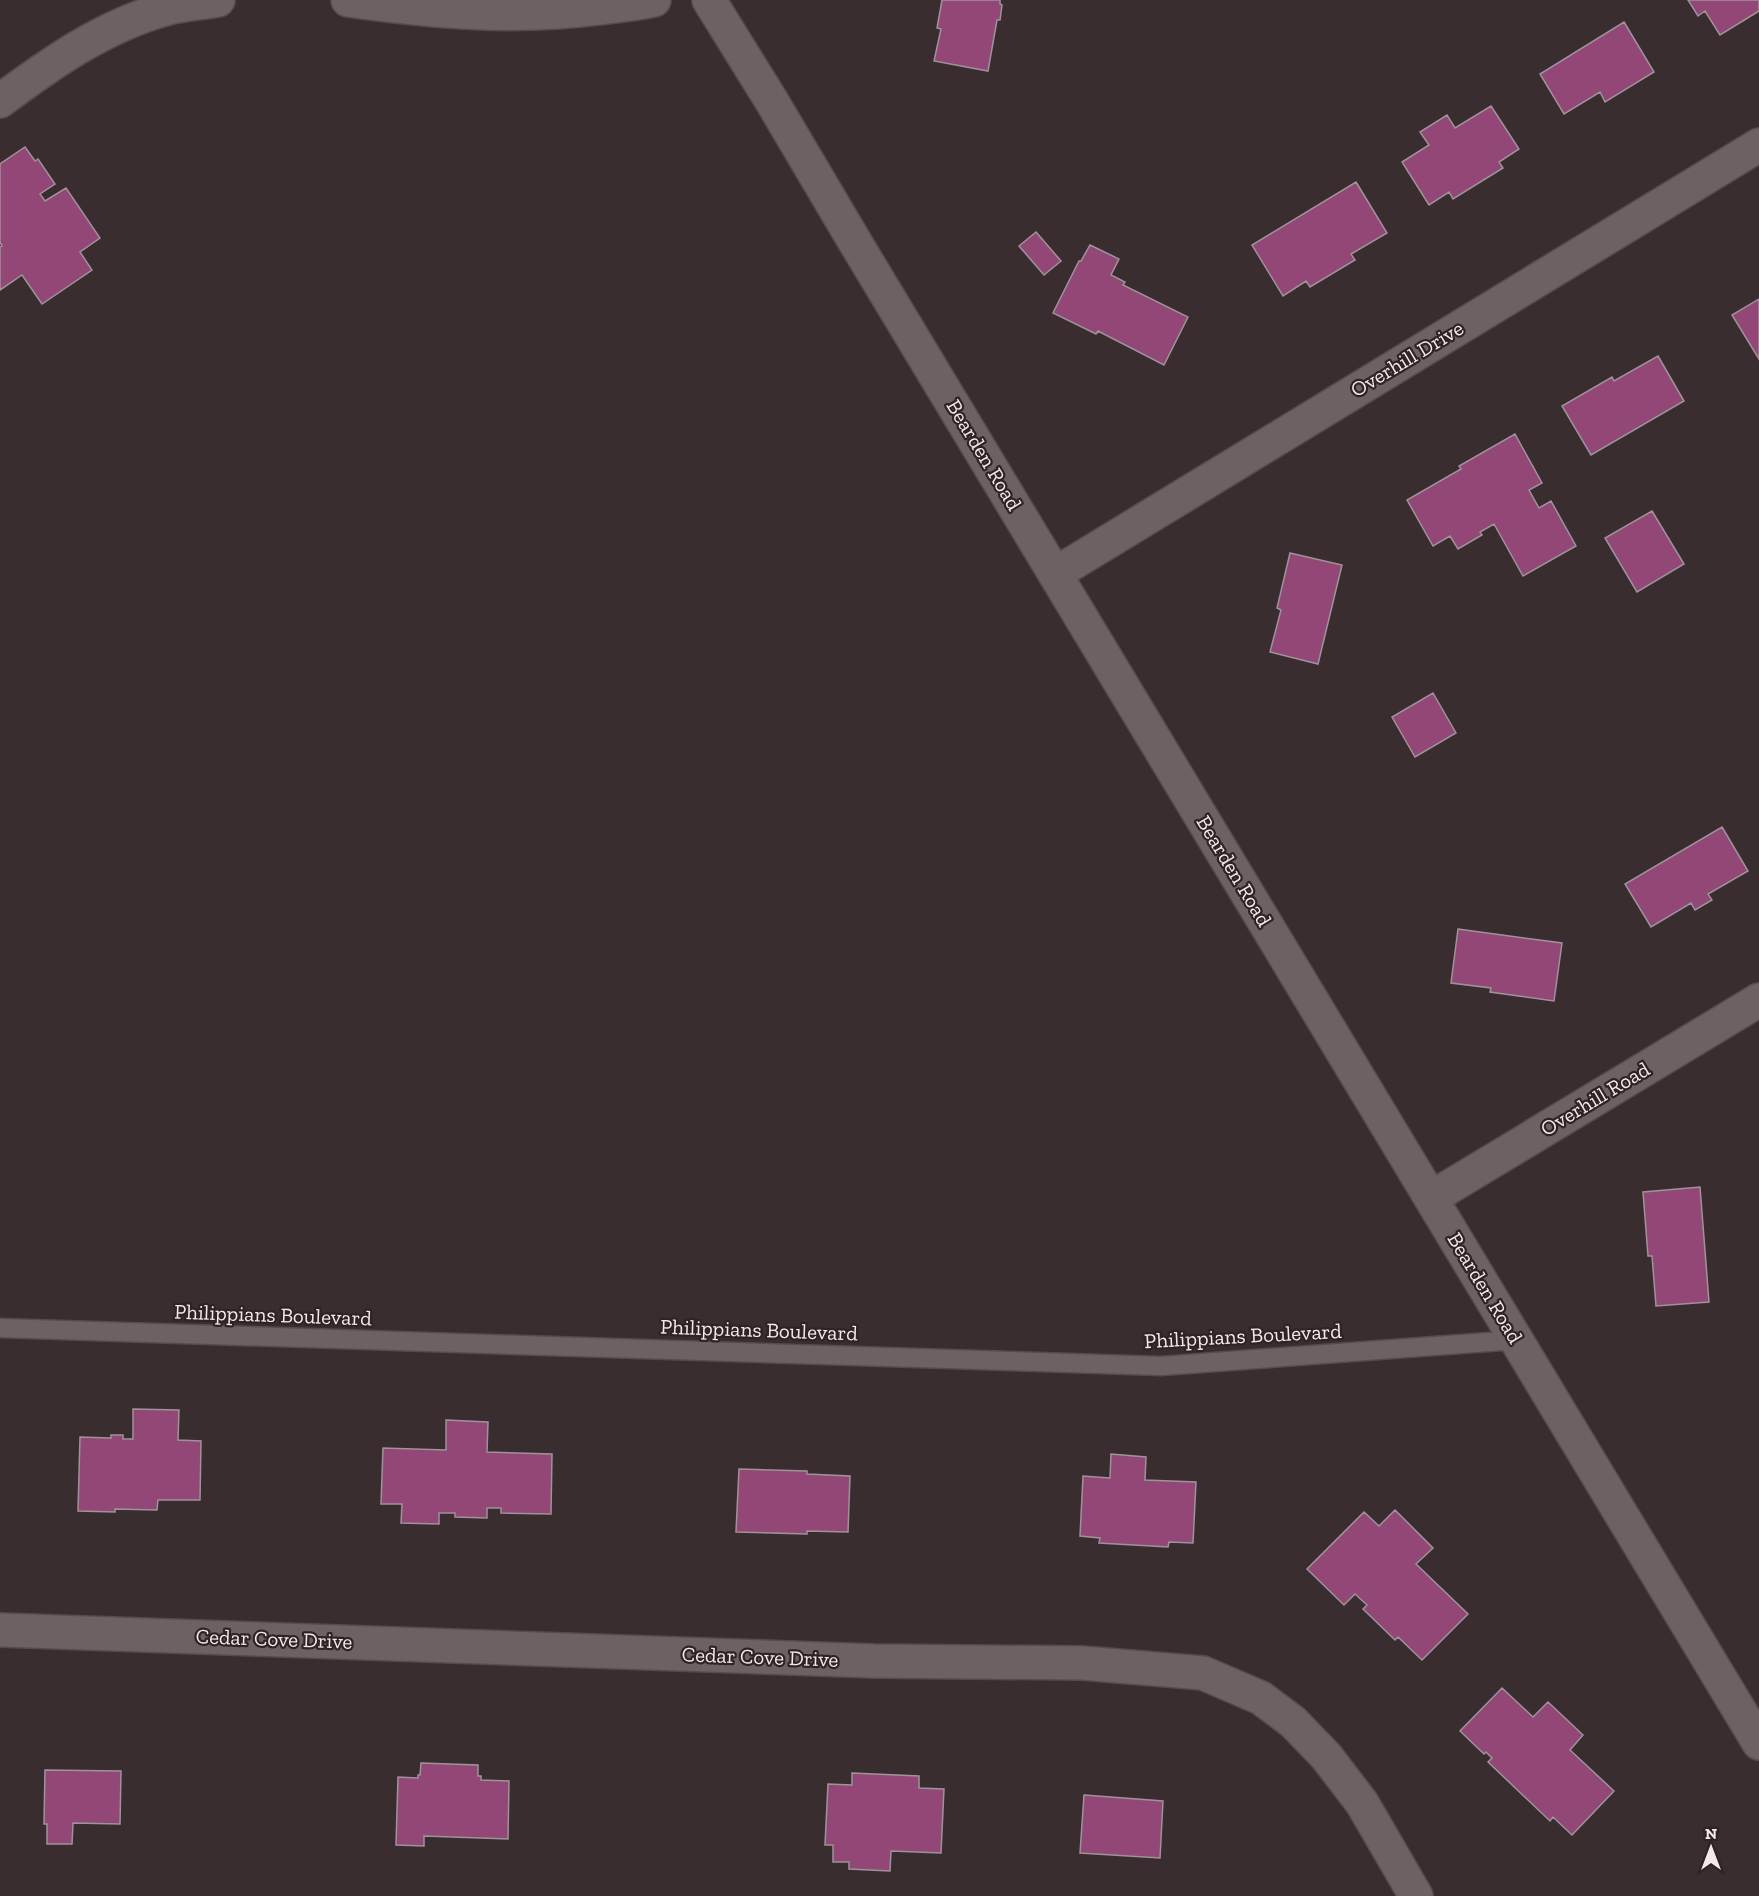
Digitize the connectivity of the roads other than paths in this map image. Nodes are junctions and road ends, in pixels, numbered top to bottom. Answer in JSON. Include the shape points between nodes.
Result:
{"nodes":[{"id":1,"x":218,"y":0,"type":"edge"},
{"id":2,"x":348,"y":0,"type":"edge"},
{"id":3,"x":654,"y":0,"type":"edge"},
{"id":4,"x":709,"y":0,"type":"edge"},
{"id":5,"x":0,"y":102,"type":"edge"},
{"id":6,"x":1759,"y":145,"type":"edge"},
{"id":7,"x":1055,"y":573,"type":"junction"},
{"id":8,"x":1759,"y":1000,"type":"edge"},
{"id":9,"x":1431,"y":1198,"type":"junction"},
{"id":10,"x":0,"y":1328,"type":"edge"},
{"id":11,"x":1516,"y":1340,"type":"junction"},
{"id":12,"x":0,"y":1630,"type":"edge"},
{"id":13,"x":1759,"y":1743,"type":"edge"},
{"id":14,"x":1416,"y":1896,"type":"edge"}],
"edges":[{"from":1,"to":5,"type":"street","via":[[169,8],[132,20],[45,68]]},
{"from":2,"to":3,"type":"street","via":[[493,14],[571,12]]},
{"from":4,"to":7,"type":"street","name":"Bearden Road"},
{"from":6,"to":7,"type":"street","name":"Overhill Drive"},
{"from":7,"to":9,"type":"street","name":"Bearden Road"},
{"from":8,"to":9,"type":"street","name":"Overhill Road"},
{"from":9,"to":11,"type":"street","name":"Bearden Road"},
{"from":10,"to":11,"type":"lane","name":"Philippians Boulevard","via":[[1161,1366]]},
{"from":11,"to":13,"type":"street","name":"Bearden Road"},
{"from":12,"to":14,"type":"street","name":"Cedar Cove Drive","via":[[874,1661],[1082,1664],[1203,1673],[1261,1698],[1293,1722],[1326,1756],[1362,1803]]}]}
